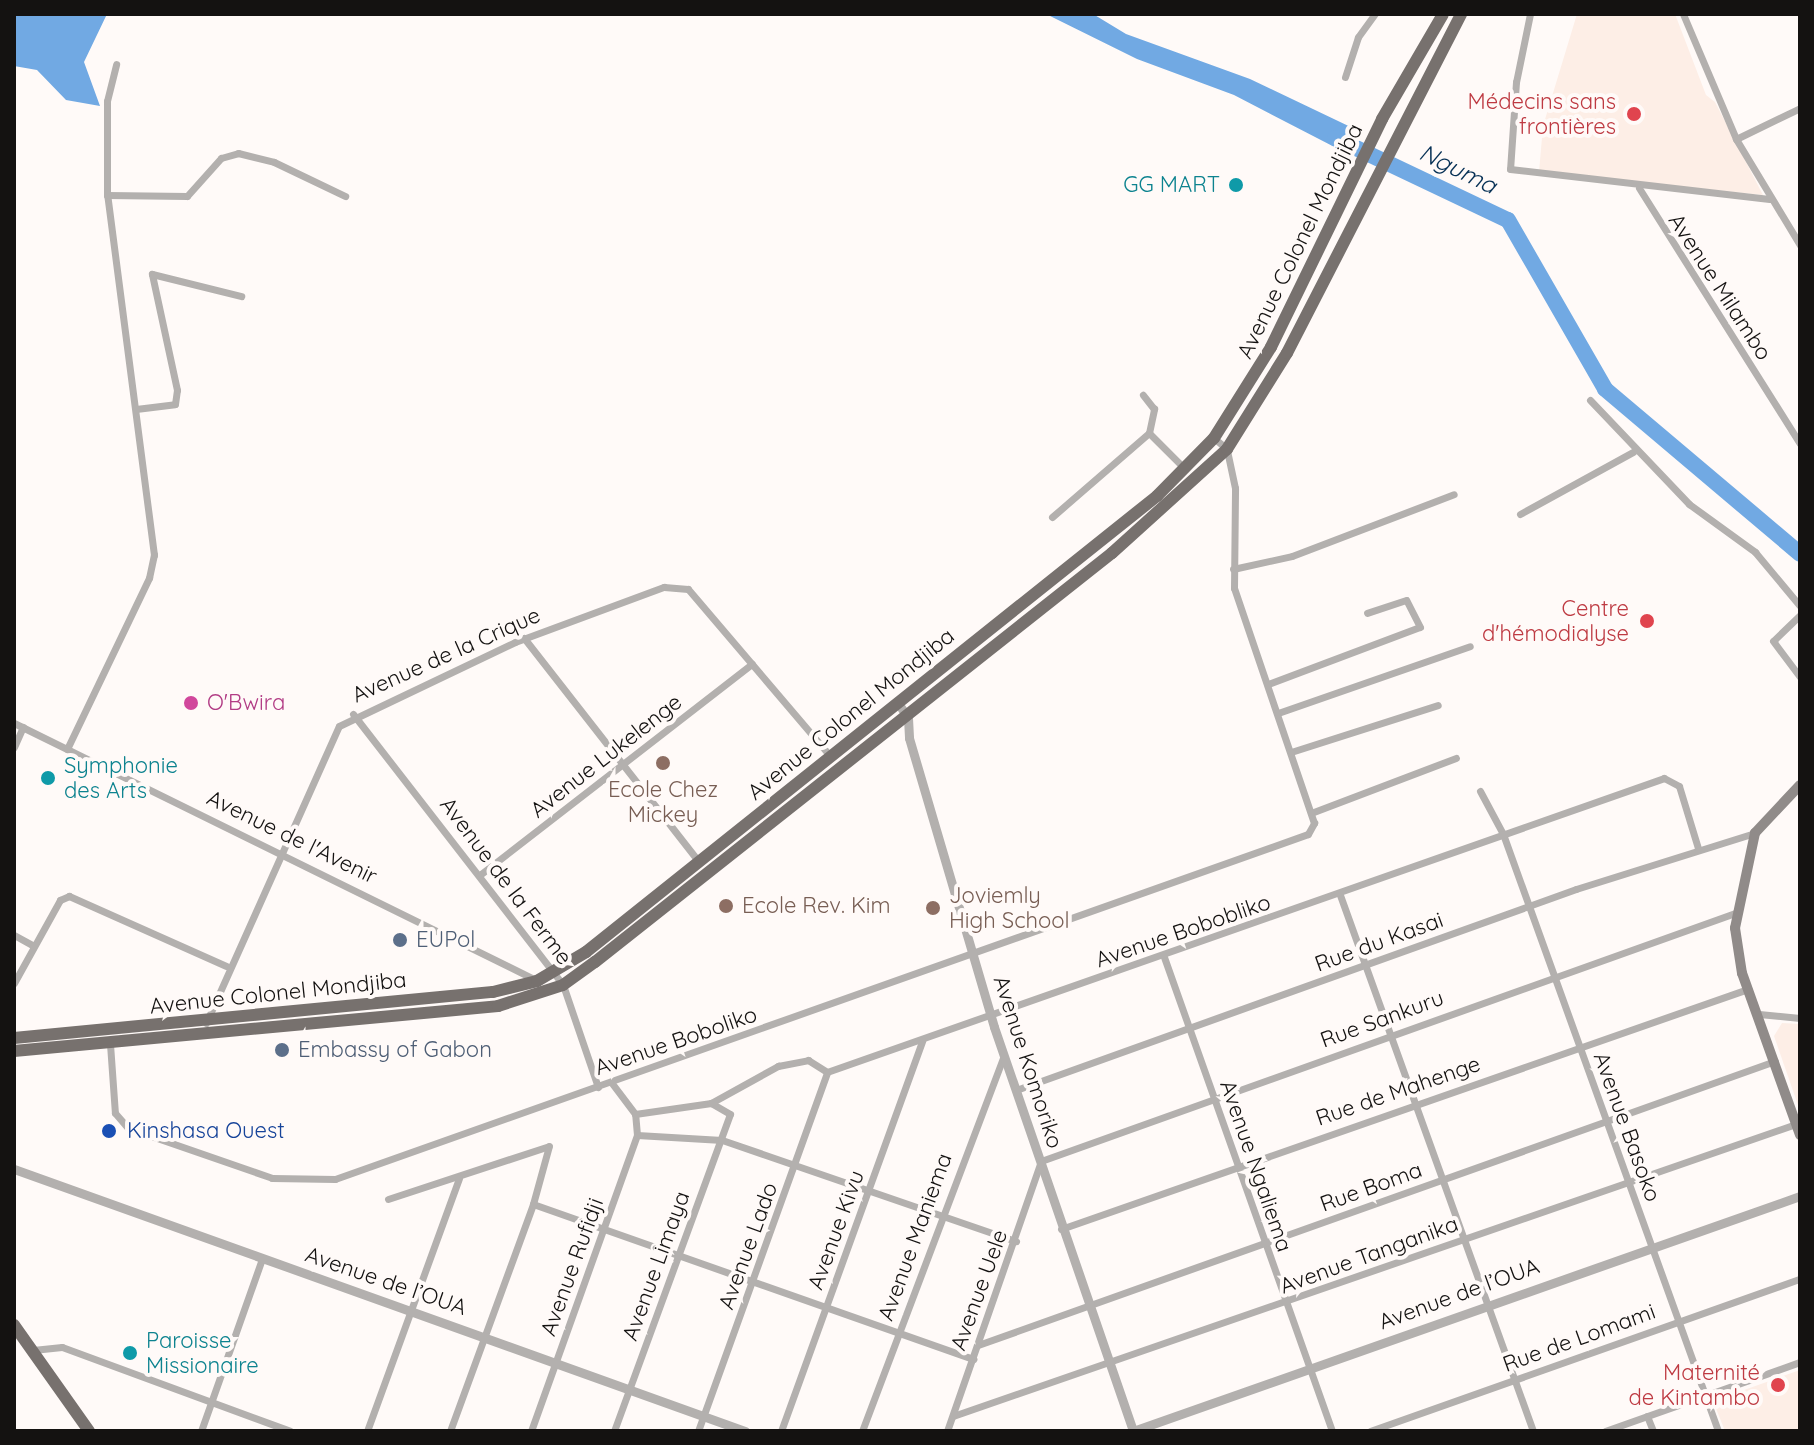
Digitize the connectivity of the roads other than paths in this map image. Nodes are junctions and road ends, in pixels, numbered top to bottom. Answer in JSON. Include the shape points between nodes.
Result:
{"nodes":[{"id":1,"x":1375,"y":14,"type":"edge"},
{"id":2,"x":1443,"y":14,"type":"edge"},
{"id":3,"x":1461,"y":14,"type":"edge"},
{"id":4,"x":1530,"y":14,"type":"edge"},
{"id":5,"x":1683,"y":14,"type":"edge"},
{"id":6,"x":116,"y":64,"type":"dead end"},
{"id":7,"x":1345,"y":77,"type":"dead end"},
{"id":8,"x":1800,"y":108,"type":"edge"},
{"id":9,"x":1736,"y":139,"type":"junction"},
{"id":10,"x":1639,"y":188,"type":"junction"},
{"id":11,"x":107,"y":195,"type":"junction"},
{"id":12,"x":345,"y":196,"type":"dead end"},
{"id":13,"x":1769,"y":199,"type":"junction"},
{"id":14,"x":1800,"y":245,"type":"edge"},
{"id":15,"x":241,"y":296,"type":"dead end"},
{"id":16,"x":1143,"y":395,"type":"dead end"},
{"id":17,"x":1590,"y":400,"type":"dead end"},
{"id":18,"x":136,"y":409,"type":"junction"},
{"id":19,"x":1149,"y":433,"type":"junction"},
{"id":20,"x":1214,"y":438,"type":"junction"},
{"id":21,"x":1800,"y":444,"type":"edge"},
{"id":22,"x":1227,"y":449,"type":"junction"},
{"id":23,"x":1633,"y":452,"type":"junction"},
{"id":24,"x":1185,"y":470,"type":"junction"},
{"id":25,"x":1454,"y":494,"type":"dead end"},
{"id":26,"x":1520,"y":514,"type":"dead end"},
{"id":27,"x":1052,"y":517,"type":"dead end"},
{"id":28,"x":1233,"y":569,"type":"junction"},
{"id":29,"x":1800,"y":606,"type":"edge"},
{"id":30,"x":1367,"y":613,"type":"dead end"},
{"id":31,"x":1800,"y":615,"type":"edge"},
{"id":32,"x":524,"y":638,"type":"junction"},
{"id":33,"x":1470,"y":646,"type":"dead end"},
{"id":34,"x":752,"y":664,"type":"junction"},
{"id":35,"x":1800,"y":677,"type":"edge"},
{"id":36,"x":1268,"y":684,"type":"junction"},
{"id":37,"x":898,"y":703,"type":"junction"},
{"id":38,"x":1438,"y":705,"type":"dead end"},
{"id":39,"x":1278,"y":713,"type":"junction"},
{"id":40,"x":353,"y":714,"type":"junction"},
{"id":41,"x":908,"y":718,"type":"junction"},
{"id":42,"x":14,"y":723,"type":"edge"},
{"id":43,"x":23,"y":727,"type":"junction"},
{"id":44,"x":14,"y":747,"type":"edge"},
{"id":45,"x":67,"y":749,"type":"junction"},
{"id":46,"x":1291,"y":752,"type":"junction"},
{"id":47,"x":831,"y":757,"type":"junction"},
{"id":48,"x":1456,"y":758,"type":"dead end"},
{"id":49,"x":624,"y":766,"type":"junction"},
{"id":50,"x":1800,"y":785,"type":"edge"},
{"id":51,"x":1480,"y":791,"type":"dead end"},
{"id":52,"x":1311,"y":813,"type":"junction"},
{"id":53,"x":1755,"y":833,"type":"junction"},
{"id":54,"x":1503,"y":834,"type":"junction"},
{"id":55,"x":1698,"y":848,"type":"junction"},
{"id":56,"x":282,"y":852,"type":"junction"},
{"id":57,"x":698,"y":861,"type":"junction"},
{"id":58,"x":481,"y":874,"type":"junction"},
{"id":59,"x":1340,"y":895,"type":"junction"},
{"id":60,"x":1528,"y":906,"type":"junction"},
{"id":61,"x":1735,"y":913,"type":"junction"},
{"id":62,"x":14,"y":935,"type":"edge"},
{"id":63,"x":32,"y":945,"type":"junction"},
{"id":64,"x":975,"y":956,"type":"junction"},
{"id":65,"x":1164,"y":957,"type":"junction"},
{"id":66,"x":226,"y":966,"type":"junction"},
{"id":67,"x":1364,"y":966,"type":"junction"},
{"id":68,"x":554,"y":972,"type":"junction"},
{"id":69,"x":1554,"y":975,"type":"junction"},
{"id":70,"x":537,"y":981,"type":"junction"},
{"id":71,"x":14,"y":983,"type":"edge"},
{"id":72,"x":557,"y":987,"type":"junction"},
{"id":73,"x":1748,"y":989,"type":"junction"},
{"id":74,"x":1759,"y":1014,"type":"junction"},
{"id":75,"x":991,"y":1017,"type":"junction"},
{"id":76,"x":1800,"y":1018,"type":"edge"},
{"id":77,"x":205,"y":1020,"type":"junction"},
{"id":78,"x":1189,"y":1033,"type":"junction"},
{"id":79,"x":207,"y":1035,"type":"junction"},
{"id":80,"x":1387,"y":1036,"type":"junction"},
{"id":81,"x":14,"y":1038,"type":"edge"},
{"id":82,"x":922,"y":1041,"type":"junction"},
{"id":83,"x":110,"y":1044,"type":"junction"},
{"id":84,"x":1579,"y":1047,"type":"junction"},
{"id":85,"x":14,"y":1051,"type":"edge"},
{"id":86,"x":1004,"y":1056,"type":"junction"},
{"id":87,"x":1775,"y":1061,"type":"junction"},
{"id":88,"x":827,"y":1072,"type":"junction"},
{"id":89,"x":611,"y":1082,"type":"junction"},
{"id":90,"x":598,"y":1087,"type":"junction"},
{"id":91,"x":1016,"y":1090,"type":"junction"},
{"id":92,"x":1214,"y":1098,"type":"junction"},
{"id":93,"x":711,"y":1103,"type":"junction"},
{"id":94,"x":1413,"y":1105,"type":"junction"},
{"id":95,"x":635,"y":1114,"type":"junction"},
{"id":96,"x":1606,"y":1122,"type":"junction"},
{"id":97,"x":1798,"y":1130,"type":"edge"},
{"id":98,"x":637,"y":1135,"type":"junction"},
{"id":99,"x":722,"y":1140,"type":"junction"},
{"id":100,"x":1041,"y":1161,"type":"junction"},
{"id":101,"x":796,"y":1167,"type":"junction"},
{"id":102,"x":1238,"y":1167,"type":"junction"},
{"id":103,"x":14,"y":1169,"type":"edge"},
{"id":104,"x":459,"y":1178,"type":"junction"},
{"id":105,"x":1627,"y":1180,"type":"junction"},
{"id":106,"x":1440,"y":1181,"type":"junction"},
{"id":107,"x":870,"y":1193,"type":"junction"},
{"id":108,"x":1800,"y":1196,"type":"edge"},
{"id":109,"x":388,"y":1199,"type":"dead end"},
{"id":110,"x":533,"y":1204,"type":"junction"},
{"id":111,"x":939,"y":1216,"type":"junction"},
{"id":112,"x":1061,"y":1229,"type":"junction"},
{"id":113,"x":605,"y":1233,"type":"junction"},
{"id":114,"x":1463,"y":1240,"type":"junction"},
{"id":115,"x":1016,"y":1241,"type":"junction"},
{"id":116,"x":1264,"y":1244,"type":"junction"},
{"id":117,"x":1651,"y":1247,"type":"junction"},
{"id":118,"x":677,"y":1257,"type":"junction"},
{"id":119,"x":262,"y":1259,"type":"junction"},
{"id":120,"x":1800,"y":1279,"type":"edge"},
{"id":121,"x":753,"y":1286,"type":"junction"},
{"id":122,"x":1286,"y":1304,"type":"junction"},
{"id":123,"x":1090,"y":1306,"type":"junction"},
{"id":124,"x":1485,"y":1306,"type":"junction"},
{"id":125,"x":407,"y":1309,"type":"junction"},
{"id":126,"x":826,"y":1310,"type":"junction"},
{"id":127,"x":1679,"y":1320,"type":"junction"},
{"id":128,"x":14,"y":1325,"type":"edge"},
{"id":129,"x":898,"y":1334,"type":"junction"},
{"id":130,"x":485,"y":1337,"type":"junction"},
{"id":131,"x":978,"y":1345,"type":"junction"},
{"id":132,"x":33,"y":1350,"type":"junction"},
{"id":133,"x":973,"y":1359,"type":"junction"},
{"id":134,"x":1800,"y":1362,"type":"edge"},
{"id":135,"x":557,"y":1363,"type":"junction"},
{"id":136,"x":1111,"y":1366,"type":"junction"},
{"id":137,"x":1308,"y":1370,"type":"junction"},
{"id":138,"x":1513,"y":1383,"type":"junction"},
{"id":139,"x":630,"y":1390,"type":"junction"},
{"id":140,"x":1705,"y":1395,"type":"junction"},
{"id":141,"x":209,"y":1402,"type":"junction"},
{"id":142,"x":703,"y":1415,"type":"junction"},
{"id":143,"x":953,"y":1416,"type":"junction"},
{"id":144,"x":1647,"y":1416,"type":"junction"},
{"id":145,"x":89,"y":1431,"type":"edge"},
{"id":146,"x":201,"y":1431,"type":"edge"},
{"id":147,"x":290,"y":1431,"type":"edge"},
{"id":148,"x":367,"y":1431,"type":"edge"},
{"id":149,"x":450,"y":1431,"type":"edge"},
{"id":150,"x":531,"y":1431,"type":"edge"},
{"id":151,"x":614,"y":1431,"type":"edge"},
{"id":152,"x":698,"y":1431,"type":"edge"},
{"id":153,"x":745,"y":1431,"type":"edge"},
{"id":154,"x":781,"y":1431,"type":"edge"},
{"id":155,"x":862,"y":1431,"type":"edge"},
{"id":156,"x":947,"y":1431,"type":"edge"},
{"id":157,"x":1133,"y":1431,"type":"edge"},
{"id":158,"x":1332,"y":1431,"type":"edge"},
{"id":159,"x":1370,"y":1431,"type":"edge"},
{"id":160,"x":1533,"y":1431,"type":"edge"},
{"id":161,"x":1605,"y":1431,"type":"edge"},
{"id":162,"x":1653,"y":1431,"type":"edge"},
{"id":163,"x":1718,"y":1431,"type":"edge"}],
"edges":[{"from":1,"to":7,"type":"street","via":[[1354,46]]},
{"from":2,"to":20,"type":"main road","name":"Avenue Colonel Mondjiba","via":[[1382,119],[1271,347]]},
{"from":3,"to":22,"type":"main road","name":"Avenue Colonel Mondjiba","via":[[1287,353]]},
{"from":4,"to":10,"type":"street","via":[[1516,82],[1510,169]]},
{"from":5,"to":9,"type":"street"},
{"from":6,"to":11,"type":"street","via":[[107,101]]},
{"from":8,"to":9,"type":"street"},
{"from":9,"to":13,"type":"street"},
{"from":10,"to":13,"type":"street"},
{"from":10,"to":21,"type":"street","name":"Avenue Milambo"},
{"from":11,"to":12,"type":"street","via":[[169,201],[187,196],[221,158],[238,153],[274,162]]},
{"from":11,"to":18,"type":"street"},
{"from":13,"to":14,"type":"street"},
{"from":15,"to":18,"type":"street","via":[[152,274],[177,390],[175,404]]},
{"from":16,"to":19,"type":"street","via":[[1154,409]]},
{"from":17,"to":23,"type":"street"},
{"from":18,"to":45,"type":"street","via":[[154,555],[149,578]]},
{"from":19,"to":24,"type":"street"},
{"from":19,"to":27,"type":"street"},
{"from":20,"to":22,"type":"street"},
{"from":20,"to":24,"type":"main road","name":"Avenue Colonel Mondjiba"},
{"from":22,"to":28,"type":"street","via":[[1235,488]]},
{"from":22,"to":41,"type":"main road","name":"Avenue Colonel Mondjiba","via":[[1187,491]]},
{"from":23,"to":26,"type":"street"},
{"from":23,"to":29,"type":"street","via":[[1689,504],[1733,530]]},
{"from":24,"to":37,"type":"main road","name":"Avenue Colonel Mondjiba"},
{"from":25,"to":28,"type":"street","via":[[1292,556]]},
{"from":28,"to":36,"type":"street"},
{"from":30,"to":36,"type":"street","via":[[1406,600],[1420,627]]},
{"from":31,"to":35,"type":"street","via":[[1773,641]]},
{"from":32,"to":34,"type":"street","name":"Avenue de la Crique","via":[[664,587],[699,596]]},
{"from":32,"to":40,"type":"street","name":"Avenue de la Crique"},
{"from":32,"to":49,"type":"street"},
{"from":33,"to":39,"type":"street"},
{"from":34,"to":47,"type":"street"},
{"from":34,"to":49,"type":"street","name":"Avenue Lukelenge"},
{"from":36,"to":39,"type":"street"},
{"from":37,"to":41,"type":"street","name":"Avenue Komoriko"},
{"from":37,"to":47,"type":"main road","name":"Avenue Colonel Mondjiba"},
{"from":38,"to":46,"type":"street"},
{"from":39,"to":46,"type":"street"},
{"from":40,"to":56,"type":"street","name":"Avenue de la Crique","via":[[331,739]]},
{"from":40,"to":58,"type":"street","name":"Avenue de la Ferme"},
{"from":41,"to":64,"type":"street","name":"Avenue Komoriko","via":[[909,738]]},
{"from":41,"to":72,"type":"main road","name":"Avenue Colonel Mondjiba"},
{"from":42,"to":43,"type":"street","name":"Avenue de l'Avenir"},
{"from":43,"to":44,"type":"street"},
{"from":43,"to":45,"type":"street","name":"Avenue de l'Avenir"},
{"from":45,"to":56,"type":"street","name":"Avenue de l'Avenir"},
{"from":46,"to":52,"type":"street"},
{"from":47,"to":57,"type":"main road","name":"Avenue Colonel Mondjiba"},
{"from":48,"to":52,"type":"street"},
{"from":49,"to":57,"type":"street"},
{"from":49,"to":58,"type":"street","name":"Avenue Lukelenge"},
{"from":50,"to":53,"type":"main road"},
{"from":51,"to":54,"type":"street","name":"Avenue Basoko"},
{"from":52,"to":64,"type":"street","name":"Avenue Boboliko","via":[[1314,828]]},
{"from":53,"to":55,"type":"street","name":"Rue du Kasai"},
{"from":53,"to":61,"type":"main road"},
{"from":54,"to":55,"type":"street","name":"Avenue Bobobliko","via":[[1672,778]]},
{"from":54,"to":59,"type":"street","name":"Avenue Bobobliko"},
{"from":54,"to":60,"type":"street","name":"Avenue Basoko"},
{"from":55,"to":60,"type":"street","name":"Rue du Kasai"},
{"from":56,"to":66,"type":"street","name":"Avenue de la Crique"},
{"from":56,"to":70,"type":"street","name":"Avenue de l'Avenir"},
{"from":57,"to":68,"type":"main road","name":"Avenue Colonel Mondjiba"},
{"from":58,"to":68,"type":"street","name":"Avenue de la Ferme"},
{"from":59,"to":65,"type":"street","name":"Avenue Bobobliko"},
{"from":59,"to":67,"type":"street"},
{"from":60,"to":67,"type":"street","name":"Rue du Kasai"},
{"from":60,"to":69,"type":"street","name":"Avenue Basoko"},
{"from":61,"to":69,"type":"street","name":"Rue Sankuru"},
{"from":61,"to":73,"type":"main road","via":[[1736,948]]},
{"from":62,"to":63,"type":"street"},
{"from":63,"to":66,"type":"street","via":[[60,900],[69,896]]},
{"from":63,"to":71,"type":"street"},
{"from":64,"to":75,"type":"street","name":"Avenue Komoriko"},
{"from":64,"to":89,"type":"street","name":"Avenue Boboliko"},
{"from":65,"to":75,"type":"street","name":"Avenue Bobobliko"},
{"from":65,"to":78,"type":"street","name":"Avenue Ngaliema"},
{"from":66,"to":77,"type":"street","name":"Avenue de la Crique"},
{"from":67,"to":78,"type":"street","name":"Rue du Kasai"},
{"from":67,"to":80,"type":"street"},
{"from":68,"to":70,"type":"main road","name":"Avenue Colonel Mondjiba"},
{"from":68,"to":72,"type":"street","name":"Avenue de la Ferme"},
{"from":69,"to":80,"type":"street","name":"Rue Sankuru"},
{"from":69,"to":84,"type":"street","name":"Avenue Basoko"},
{"from":70,"to":72,"type":"street","name":"Avenue de l'Avenir"},
{"from":70,"to":77,"type":"main road","name":"Avenue Colonel Mondjiba","via":[[493,992]]},
{"from":72,"to":79,"type":"main road","name":"Avenue Colonel Mondjiba","via":[[498,1006]]},
{"from":72,"to":90,"type":"street","name":"Avenue de la Ferme"},
{"from":73,"to":74,"type":"main road"},
{"from":73,"to":84,"type":"street","name":"Rue de Mahenge"},
{"from":74,"to":76,"type":"street"},
{"from":74,"to":87,"type":"main road"},
{"from":75,"to":82,"type":"street","name":"Avenue Bobobliko"},
{"from":75,"to":86,"type":"street","name":"Avenue Komoriko"},
{"from":77,"to":79,"type":"street"},
{"from":77,"to":81,"type":"main road","name":"Avenue Colonel Mondjiba"},
{"from":78,"to":91,"type":"street","name":"Rue du Kasai"},
{"from":78,"to":92,"type":"street","name":"Avenue Ngaliema"},
{"from":79,"to":83,"type":"main road","name":"Avenue Colonel Mondjiba"},
{"from":80,"to":92,"type":"street","name":"Rue Sankuru"},
{"from":80,"to":94,"type":"street"},
{"from":82,"to":88,"type":"street","name":"Avenue Bobobliko"},
{"from":82,"to":107,"type":"street","name":"Avenue Kivu"},
{"from":83,"to":85,"type":"main road","name":"Avenue Colonel Mondjiba"},
{"from":83,"to":90,"type":"street","name":"Avenue Boboliko","via":[[121,1123],[282,1180],[349,1177]]},
{"from":84,"to":94,"type":"street","name":"Rue de Mahenge"},
{"from":84,"to":96,"type":"street","name":"Avenue Basoko"},
{"from":86,"to":91,"type":"street","name":"Avenue Komoriko"},
{"from":86,"to":111,"type":"street","name":"Avenue Maniema"},
{"from":87,"to":96,"type":"street","name":"Rue Boma"},
{"from":87,"to":97,"type":"main road"},
{"from":88,"to":93,"type":"street","via":[[808,1060],[788,1063],[754,1074]]},
{"from":88,"to":101,"type":"street","name":"Avenue Lado"},
{"from":89,"to":90,"type":"street","name":"Avenue Boboliko"},
{"from":89,"to":95,"type":"street"},
{"from":91,"to":100,"type":"street","name":"Avenue Komoriko"},
{"from":92,"to":100,"type":"street","name":"Rue Sankuru"},
{"from":92,"to":102,"type":"street","name":"Avenue Ngaliema"},
{"from":93,"to":95,"type":"street"},
{"from":93,"to":99,"type":"street","name":"Avenue Limaya","via":[[730,1114]]},
{"from":94,"to":102,"type":"street","name":"Rue de Mahenge"},
{"from":94,"to":106,"type":"street"},
{"from":95,"to":98,"type":"street","name":"Avenue Rufidji"},
{"from":96,"to":105,"type":"street","name":"Avenue Basoko"},
{"from":96,"to":106,"type":"street","name":"Rue Boma"},
{"from":97,"to":105,"type":"street","name":"Avenue Tanganika"},
{"from":98,"to":99,"type":"street"},
{"from":98,"to":113,"type":"street","name":"Avenue Rufidji"},
{"from":99,"to":101,"type":"street"},
{"from":99,"to":118,"type":"street","name":"Avenue Limaya"},
{"from":100,"to":112,"type":"street","name":"Avenue Komoriko"},
{"from":100,"to":115,"type":"street","name":"Avenue Uele"},
{"from":101,"to":107,"type":"street"},
{"from":101,"to":121,"type":"street","name":"Avenue Lado"},
{"from":102,"to":112,"type":"street","name":"Rue de Mahenge"},
{"from":102,"to":116,"type":"street","name":"Avenue Ngaliema"},
{"from":103,"to":119,"type":"street","name":"Avenue de l’OUA"},
{"from":104,"to":109,"type":"street"},
{"from":104,"to":110,"type":"street","via":[[549,1146]]},
{"from":104,"to":125,"type":"street"},
{"from":105,"to":114,"type":"street","name":"Avenue Tanganika"},
{"from":105,"to":117,"type":"street","name":"Avenue Basoko"},
{"from":106,"to":114,"type":"street"},
{"from":106,"to":116,"type":"street","name":"Rue Boma"},
{"from":107,"to":111,"type":"street"},
{"from":107,"to":126,"type":"street","name":"Avenue Kivu"},
{"from":108,"to":117,"type":"street","name":"Avenue de l’OUA"},
{"from":110,"to":113,"type":"street"},
{"from":110,"to":130,"type":"street"},
{"from":111,"to":115,"type":"street"},
{"from":111,"to":129,"type":"street","name":"Avenue Maniema"},
{"from":112,"to":123,"type":"street","name":"Avenue Komoriko"},
{"from":113,"to":118,"type":"street"},
{"from":113,"to":135,"type":"street","name":"Avenue Rufidji"},
{"from":114,"to":122,"type":"street","name":"Avenue Tanganika"},
{"from":114,"to":124,"type":"street"},
{"from":115,"to":131,"type":"street","name":"Avenue Uele"},
{"from":116,"to":122,"type":"street","name":"Avenue Ngaliema"},
{"from":116,"to":123,"type":"street","name":"Rue Boma"},
{"from":117,"to":124,"type":"street","name":"Avenue de l’OUA"},
{"from":117,"to":127,"type":"street","name":"Avenue Basoko"},
{"from":118,"to":121,"type":"street"},
{"from":118,"to":139,"type":"street","name":"Avenue Limaya"},
{"from":119,"to":125,"type":"street","name":"Avenue de l’OUA"},
{"from":119,"to":141,"type":"street"},
{"from":120,"to":127,"type":"street","name":"Rue de Lomami"},
{"from":121,"to":126,"type":"street"},
{"from":121,"to":142,"type":"street","name":"Avenue Lado"},
{"from":122,"to":136,"type":"street","name":"Avenue Tanganika"},
{"from":122,"to":137,"type":"street","name":"Avenue Ngaliema"},
{"from":123,"to":131,"type":"street","name":"Rue Boma"},
{"from":123,"to":136,"type":"street","name":"Avenue Komoriko"},
{"from":124,"to":137,"type":"street","name":"Avenue de l’OUA"},
{"from":124,"to":138,"type":"street"},
{"from":125,"to":130,"type":"street","name":"Avenue de l’OUA"},
{"from":125,"to":148,"type":"street"},
{"from":126,"to":129,"type":"street"},
{"from":126,"to":154,"type":"street","name":"Avenue Kivu"},
{"from":127,"to":138,"type":"street","name":"Rue de Lomami"},
{"from":127,"to":140,"type":"street","name":"Avenue Basoko"},
{"from":128,"to":132,"type":"main road"},
{"from":129,"to":133,"type":"street"},
{"from":129,"to":155,"type":"street","name":"Avenue Maniema"},
{"from":130,"to":135,"type":"street","name":"Avenue de l’OUA"},
{"from":130,"to":149,"type":"street"},
{"from":131,"to":133,"type":"street","name":"Avenue Uele"},
{"from":132,"to":141,"type":"street","via":[[62,1347]]},
{"from":132,"to":145,"type":"main road"},
{"from":133,"to":143,"type":"street","name":"Avenue Uele"},
{"from":134,"to":140,"type":"street"},
{"from":135,"to":139,"type":"street","name":"Avenue de l’OUA"},
{"from":135,"to":150,"type":"street","name":"Avenue Rufidji"},
{"from":136,"to":143,"type":"street","name":"Avenue Tanganika"},
{"from":136,"to":157,"type":"street","name":"Avenue Komoriko"},
{"from":137,"to":157,"type":"street","name":"Avenue de l’OUA"},
{"from":137,"to":158,"type":"street","name":"Avenue Ngaliema"},
{"from":138,"to":159,"type":"street","name":"Rue de Lomami"},
{"from":138,"to":160,"type":"street"},
{"from":139,"to":142,"type":"street","name":"Avenue de l’OUA"},
{"from":139,"to":151,"type":"street","name":"Avenue Limaya"},
{"from":140,"to":144,"type":"street"},
{"from":140,"to":163,"type":"street","name":"Avenue Basoko"},
{"from":141,"to":146,"type":"street"},
{"from":141,"to":147,"type":"street"},
{"from":142,"to":152,"type":"street","name":"Avenue Lado"},
{"from":142,"to":153,"type":"street","name":"Avenue de l’OUA"},
{"from":143,"to":156,"type":"street","name":"Avenue Uele"},
{"from":144,"to":161,"type":"street"},
{"from":144,"to":162,"type":"street"}]}
